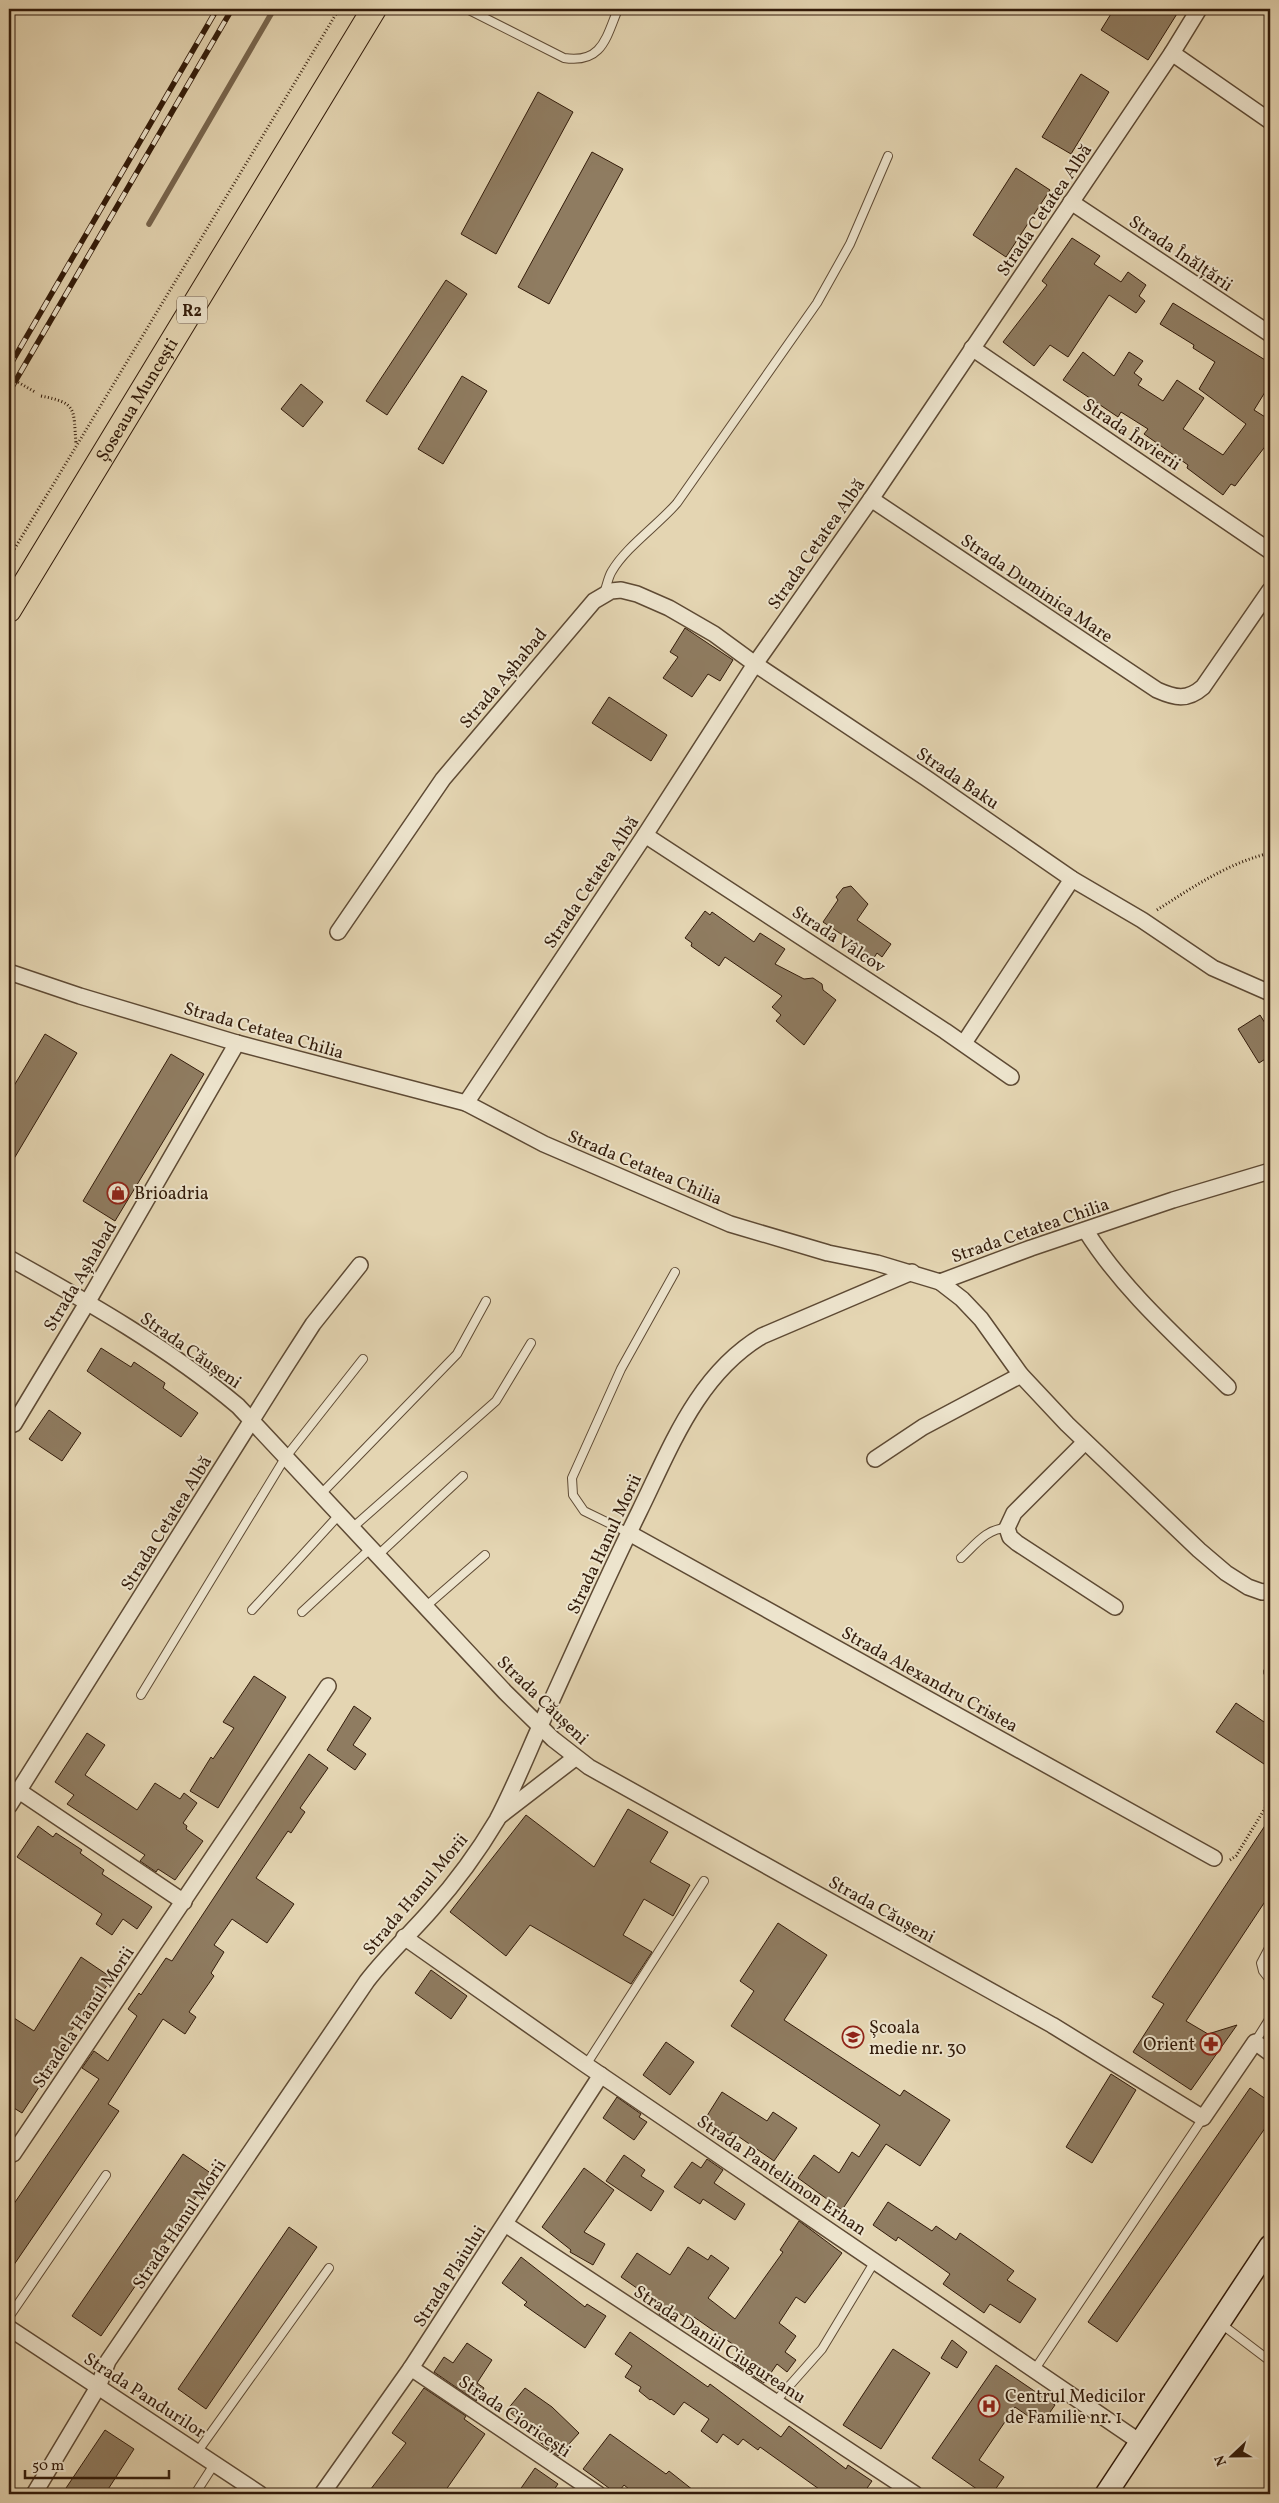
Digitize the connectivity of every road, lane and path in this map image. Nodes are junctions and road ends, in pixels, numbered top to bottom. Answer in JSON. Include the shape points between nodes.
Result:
{"nodes":[{"id":1,"x":339,"y":9,"type":"edge"},
{"id":2,"x":374,"y":9,"type":"edge"},
{"id":3,"x":467,"y":9,"type":"edge"},
{"id":4,"x":618,"y":9,"type":"edge"},
{"id":5,"x":1199,"y":9,"type":"edge"},
{"id":6,"x":1172,"y":53,"type":"junction"},
{"id":7,"x":1270,"y":121,"type":"edge"},
{"id":8,"x":888,"y":156,"type":"dead end"},
{"id":9,"x":1071,"y":202,"type":"junction"},
{"id":10,"x":1270,"y":334,"type":"edge"},
{"id":11,"x":972,"y":348,"type":"junction"},
{"id":12,"x":9,"y":378,"type":"edge"},
{"id":13,"x":35,"y":392,"type":"dead end"},
{"id":14,"x":41,"y":396,"type":"dead end"},
{"id":15,"x":76,"y":444,"type":"junction"},
{"id":16,"x":871,"y":499,"type":"junction"},
{"id":17,"x":1270,"y":551,"type":"edge"},
{"id":18,"x":9,"y":558,"type":"edge"},
{"id":19,"x":1270,"y":590,"type":"edge"},
{"id":20,"x":604,"y":593,"type":"junction"},
{"id":21,"x":9,"y":610,"type":"edge"},
{"id":22,"x":755,"y":664,"type":"junction"},
{"id":23,"x":645,"y":835,"type":"junction"},
{"id":24,"x":1270,"y":854,"type":"edge"},
{"id":25,"x":1072,"y":879,"type":"junction"},
{"id":26,"x":1142,"y":920,"type":"junction"},
{"id":27,"x":338,"y":932,"type":"dead end"},
{"id":28,"x":9,"y":972,"type":"edge"},
{"id":29,"x":1270,"y":993,"type":"edge"},
{"id":30,"x":238,"y":1042,"type":"junction"},
{"id":31,"x":964,"y":1043,"type":"junction"},
{"id":32,"x":1011,"y":1077,"type":"dead end"},
{"id":33,"x":466,"y":1103,"type":"junction"},
{"id":34,"x":1270,"y":1171,"type":"edge"},
{"id":35,"x":1086,"y":1230,"type":"junction"},
{"id":36,"x":9,"y":1258,"type":"edge"},
{"id":37,"x":360,"y":1265,"type":"dead end"},
{"id":38,"x":675,"y":1272,"type":"dead end"},
{"id":39,"x":912,"y":1272,"type":"junction"},
{"id":40,"x":940,"y":1282,"type":"junction"},
{"id":41,"x":486,"y":1301,"type":"dead end"},
{"id":42,"x":87,"y":1303,"type":"junction"},
{"id":43,"x":531,"y":1343,"type":"dead end"},
{"id":44,"x":363,"y":1359,"type":"dead end"},
{"id":45,"x":1021,"y":1375,"type":"junction"},
{"id":46,"x":1228,"y":1387,"type":"dead end"},
{"id":47,"x":253,"y":1421,"type":"junction"},
{"id":48,"x":14,"y":1424,"type":"dead end"},
{"id":49,"x":1085,"y":1442,"type":"junction"},
{"id":50,"x":285,"y":1458,"type":"junction"},
{"id":51,"x":875,"y":1459,"type":"dead end"},
{"id":52,"x":463,"y":1476,"type":"dead end"},
{"id":53,"x":320,"y":1495,"type":"junction"},
{"id":54,"x":339,"y":1515,"type":"junction"},
{"id":55,"x":1007,"y":1528,"type":"junction"},
{"id":56,"x":352,"y":1529,"type":"junction"},
{"id":57,"x":629,"y":1533,"type":"junction"},
{"id":58,"x":373,"y":1553,"type":"junction"},
{"id":59,"x":485,"y":1554,"type":"dead end"},
{"id":60,"x":961,"y":1558,"type":"dead end"},
{"id":61,"x":1270,"y":1591,"type":"edge"},
{"id":62,"x":1115,"y":1607,"type":"dead end"},
{"id":63,"x":424,"y":1608,"type":"junction"},
{"id":64,"x":252,"y":1610,"type":"dead end"},
{"id":65,"x":302,"y":1612,"type":"dead end"},
{"id":66,"x":328,"y":1686,"type":"dead end"},
{"id":67,"x":141,"y":1695,"type":"dead end"},
{"id":68,"x":540,"y":1727,"type":"junction"},
{"id":69,"x":575,"y":1758,"type":"junction"},
{"id":70,"x":19,"y":1791,"type":"junction"},
{"id":71,"x":1270,"y":1800,"type":"edge"},
{"id":72,"x":9,"y":1806,"type":"edge"},
{"id":73,"x":498,"y":1818,"type":"junction"},
{"id":74,"x":1214,"y":1858,"type":"joint"},
{"id":75,"x":704,"y":1881,"type":"dead end"},
{"id":76,"x":184,"y":1902,"type":"junction"},
{"id":77,"x":404,"y":1937,"type":"junction"},
{"id":78,"x":1270,"y":1946,"type":"edge"},
{"id":79,"x":1270,"y":1980,"type":"edge"},
{"id":80,"x":1270,"y":2018,"type":"edge"},
{"id":81,"x":1255,"y":2042,"type":"junction"},
{"id":82,"x":1270,"y":2053,"type":"edge"},
{"id":83,"x":586,"y":2065,"type":"junction"},
{"id":84,"x":601,"y":2075,"type":"junction"},
{"id":85,"x":1203,"y":2118,"type":"junction"},
{"id":86,"x":13,"y":2154,"type":"dead end"},
{"id":87,"x":106,"y":2175,"type":"dead end"},
{"id":88,"x":505,"y":2224,"type":"junction"},
{"id":89,"x":1270,"y":2246,"type":"edge"},
{"id":90,"x":875,"y":2261,"type":"junction"},
{"id":91,"x":329,"y":2268,"type":"dead end"},
{"id":92,"x":9,"y":2317,"type":"edge"},
{"id":93,"x":1219,"y":2323,"type":"junction"},
{"id":94,"x":9,"y":2328,"type":"edge"},
{"id":95,"x":1270,"y":2361,"type":"edge"},
{"id":96,"x":411,"y":2368,"type":"junction"},
{"id":97,"x":1035,"y":2370,"type":"junction"},
{"id":98,"x":98,"y":2387,"type":"junction"},
{"id":99,"x":775,"y":2402,"type":"junction"},
{"id":100,"x":1140,"y":2442,"type":"junction"},
{"id":101,"x":198,"y":2451,"type":"junction"},
{"id":102,"x":215,"y":2463,"type":"junction"},
{"id":103,"x":34,"y":2494,"type":"edge"},
{"id":104,"x":194,"y":2494,"type":"edge"},
{"id":105,"x":260,"y":2494,"type":"edge"},
{"id":106,"x":322,"y":2494,"type":"edge"},
{"id":107,"x":598,"y":2494,"type":"edge"},
{"id":108,"x":915,"y":2494,"type":"edge"},
{"id":109,"x":1106,"y":2494,"type":"edge"}],
"edges":[{"from":1,"to":15,"type":"path"},
{"from":2,"to":21,"type":"main road","name":"Șoseaua Muncești","number":"R2"},
{"from":3,"to":4,"type":"lane","via":[[564,58],[577,60],[597,52]]},
{"from":5,"to":6,"type":"street","name":"Strada Cetatea Albă"},
{"from":6,"to":7,"type":"street"},
{"from":6,"to":9,"type":"street","name":"Strada Cetatea Albă"},
{"from":8,"to":20,"type":"lane","via":[[850,244],[817,303],[677,503],[611,572]]},
{"from":9,"to":10,"type":"street","name":"Strada Înălțării"},
{"from":9,"to":11,"type":"street","name":"Strada Cetatea Albă"},
{"from":11,"to":16,"type":"street","name":"Strada Cetatea Albă"},
{"from":11,"to":17,"type":"street","name":"Strada Învierii"},
{"from":12,"to":13,"type":"path"},
{"from":14,"to":15,"type":"path","via":[[64,400],[73,410]]},
{"from":15,"to":18,"type":"path"},
{"from":16,"to":19,"type":"street","name":"Strada Duminica Mare","via":[[1157,690],[1174,698],[1187,698],[1203,687]]},
{"from":16,"to":22,"type":"street","name":"Strada Cetatea Albă"},
{"from":20,"to":22,"type":"street","via":[[621,590],[670,608],[726,641]]},
{"from":20,"to":27,"type":"street","name":"Strada Așhabad","via":[[443,779]]},
{"from":22,"to":23,"type":"street","name":"Strada Cetatea Albă"},
{"from":22,"to":25,"type":"street","name":"Strada Baku"},
{"from":23,"to":31,"type":"street","name":"Strada Vâlcov"},
{"from":23,"to":33,"type":"street","name":"Strada Cetatea Albă"},
{"from":24,"to":26,"type":"path","via":[[1257,856],[1208,877]]},
{"from":25,"to":26,"type":"street","name":"Strada Baku"},
{"from":25,"to":31,"type":"street"},
{"from":26,"to":29,"type":"street","name":"Strada Baku","via":[[1213,968]]},
{"from":28,"to":30,"type":"street","name":"Strada Cetatea Chilia"},
{"from":30,"to":33,"type":"street","name":"Strada Cetatea Chilia"},
{"from":30,"to":42,"type":"street","name":"Strada Așhabad"},
{"from":31,"to":32,"type":"street","name":"Strada Vâlcov"},
{"from":33,"to":39,"type":"street","name":"Strada Cetatea Chilia","via":[[544,1144],[730,1224],[828,1253]]},
{"from":34,"to":35,"type":"street","name":"Strada Cetatea Chilia"},
{"from":35,"to":40,"type":"street","name":"Strada Cetatea Chilia"},
{"from":35,"to":46,"type":"street","via":[[1109,1265]]},
{"from":36,"to":42,"type":"street","name":"Strada Căușeni"},
{"from":37,"to":47,"type":"street","name":"Strada Cetatea Albă","via":[[313,1324]]},
{"from":38,"to":57,"type":"lane","via":[[621,1369],[572,1478],[573,1495],[584,1512]]},
{"from":39,"to":40,"type":"street","name":"Strada Cetatea Chilia"},
{"from":39,"to":57,"type":"street","name":"Strada Hanul Morii","via":[[762,1336],[720,1368],[678,1431]]},
{"from":40,"to":45,"type":"street","via":[[962,1298],[981,1319]]},
{"from":41,"to":53,"type":"lane","via":[[457,1354]]},
{"from":42,"to":47,"type":"street","name":"Strada Căușeni","via":[[213,1385]]},
{"from":42,"to":48,"type":"street","name":"Strada Așhabad"},
{"from":43,"to":56,"type":"lane","via":[[496,1401]]},
{"from":44,"to":50,"type":"lane"},
{"from":45,"to":49,"type":"street"},
{"from":45,"to":51,"type":"street","via":[[924,1427]]},
{"from":47,"to":50,"type":"street","name":"Strada Căușeni"},
{"from":47,"to":70,"type":"street","name":"Strada Cetatea Albă"},
{"from":49,"to":55,"type":"street","via":[[1014,1513]]},
{"from":49,"to":61,"type":"street","via":[[1226,1573],[1248,1588]]},
{"from":50,"to":53,"type":"street","name":"Strada Căușeni"},
{"from":50,"to":67,"type":"lane"},
{"from":52,"to":58,"type":"lane"},
{"from":53,"to":54,"type":"street","name":"Strada Căușeni"},
{"from":54,"to":56,"type":"street","name":"Strada Căușeni"},
{"from":54,"to":64,"type":"lane"},
{"from":55,"to":60,"type":"lane","via":[[998,1528],[987,1534]]},
{"from":55,"to":62,"type":"street","via":[[1017,1543]]},
{"from":56,"to":58,"type":"street","name":"Strada Căușeni"},
{"from":57,"to":68,"type":"street","name":"Strada Hanul Morii"},
{"from":57,"to":74,"type":"street","name":"Strada Alexandru Cristea"},
{"from":58,"to":63,"type":"street","name":"Strada Căușeni"},
{"from":58,"to":65,"type":"lane"},
{"from":59,"to":63,"type":"lane"},
{"from":63,"to":68,"type":"street","name":"Strada Căușeni"},
{"from":66,"to":76,"type":"street","name":"Stradela Hanul Morii"},
{"from":68,"to":69,"type":"street","name":"Strada Căușeni"},
{"from":68,"to":73,"type":"street","name":"Strada Hanul Morii"},
{"from":69,"to":73,"type":"street"},
{"from":69,"to":85,"type":"street","name":"Strada Căușeni","via":[[1052,2025]]},
{"from":70,"to":72,"type":"street","name":"Strada Cetatea Albă"},
{"from":70,"to":76,"type":"street"},
{"from":71,"to":74,"type":"path","via":[[1236,1856],[1226,1863]]},
{"from":73,"to":77,"type":"street","name":"Strada Hanul Morii","via":[[454,1882]]},
{"from":75,"to":83,"type":"lane"},
{"from":76,"to":86,"type":"street","name":"Stradela Hanul Morii"},
{"from":77,"to":83,"type":"street","name":"Strada Pantelimon Erhan"},
{"from":77,"to":98,"type":"street","name":"Strada Hanul Morii","via":[[367,1981],[108,2361]]},
{"from":78,"to":79,"type":"lane","via":[[1261,1963]]},
{"from":80,"to":81,"type":"lane"},
{"from":81,"to":82,"type":"street"},
{"from":81,"to":85,"type":"street"},
{"from":83,"to":84,"type":"street","name":"Strada Pantelimon Erhan"},
{"from":84,"to":88,"type":"street","name":"Strada Plaiului"},
{"from":84,"to":90,"type":"street","name":"Strada Pantelimon Erhan"},
{"from":85,"to":97,"type":"lane"},
{"from":87,"to":92,"type":"lane"},
{"from":88,"to":96,"type":"street","name":"Strada Plaiului"},
{"from":88,"to":99,"type":"street","name":"Strada Daniil Ciugureanu"},
{"from":89,"to":93,"type":"street"},
{"from":90,"to":97,"type":"street","name":"Strada Pantelimon Erhan"},
{"from":90,"to":99,"type":"lane","via":[[822,2349]]},
{"from":91,"to":101,"type":"lane"},
{"from":93,"to":95,"type":"lane"},
{"from":93,"to":100,"type":"street"},
{"from":94,"to":98,"type":"street","name":"Strada Pandurilor"},
{"from":96,"to":106,"type":"street","name":"Strada Plaiului"},
{"from":96,"to":107,"type":"street","name":"Strada Cioricești"},
{"from":97,"to":100,"type":"street","name":"Strada Pantelimon Erhan"},
{"from":98,"to":101,"type":"street","name":"Strada Pandurilor"},
{"from":98,"to":103,"type":"street","name":"Strada Hanul Morii"},
{"from":99,"to":108,"type":"street","name":"Strada Daniil Ciugureanu"},
{"from":100,"to":109,"type":"street"},
{"from":101,"to":102,"type":"street","name":"Strada Pandurilor"},
{"from":102,"to":104,"type":"lane"},
{"from":102,"to":105,"type":"street","name":"Strada Pandurilor"}]}
